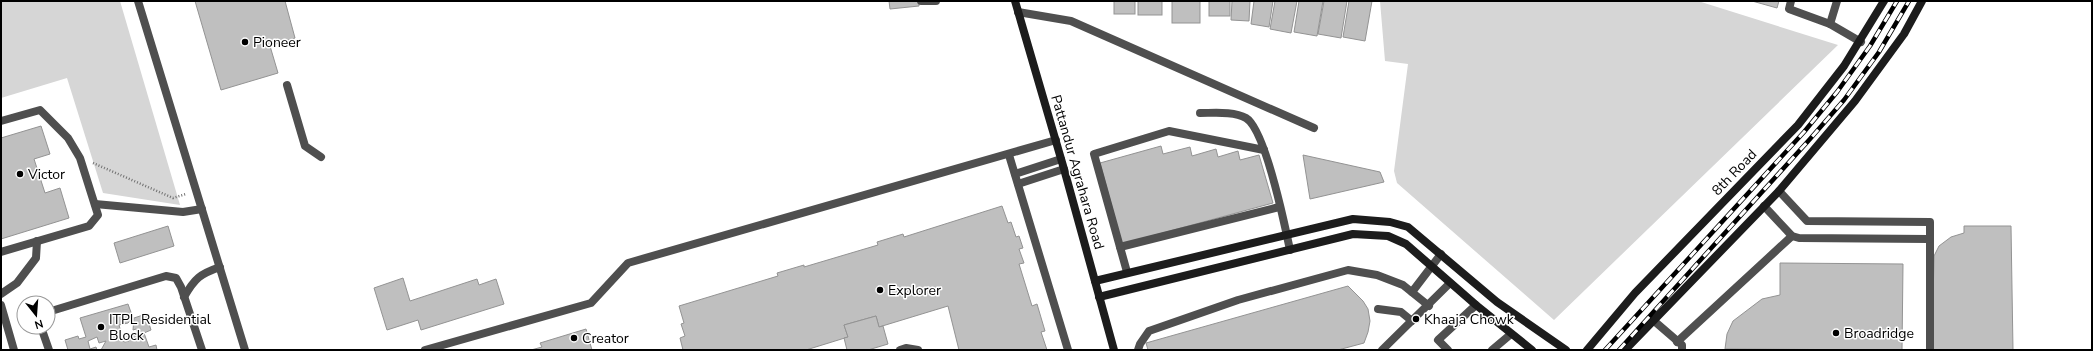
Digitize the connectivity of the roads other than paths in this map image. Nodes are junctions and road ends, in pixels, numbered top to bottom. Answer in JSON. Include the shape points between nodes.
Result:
{"nodes":[{"id":1,"x":138,"y":1,"type":"edge"},
{"id":2,"x":921,"y":1,"type":"edge"},
{"id":3,"x":936,"y":1,"type":"edge"},
{"id":4,"x":1015,"y":1,"type":"edge"},
{"id":5,"x":1791,"y":1,"type":"edge"},
{"id":6,"x":1837,"y":1,"type":"edge"},
{"id":7,"x":1884,"y":1,"type":"edge"},
{"id":8,"x":1922,"y":1,"type":"edge"},
{"id":9,"x":1018,"y":12,"type":"junction"},
{"id":10,"x":1830,"y":24,"type":"junction"},
{"id":11,"x":1861,"y":42,"type":"junction"},
{"id":12,"x":286,"y":85,"type":"dead end"},
{"id":13,"x":1200,"y":113,"type":"dead end"},
{"id":14,"x":1,"y":121,"type":"edge"},
{"id":15,"x":1314,"y":128,"type":"dead end"},
{"id":16,"x":1056,"y":140,"type":"junction"},
{"id":17,"x":1264,"y":150,"type":"junction"},
{"id":18,"x":1009,"y":155,"type":"junction"},
{"id":19,"x":321,"y":157,"type":"dead end"},
{"id":20,"x":1061,"y":159,"type":"junction"},
{"id":21,"x":1064,"y":169,"type":"junction"},
{"id":22,"x":1015,"y":174,"type":"junction"},
{"id":23,"x":1018,"y":184,"type":"junction"},
{"id":24,"x":1779,"y":191,"type":"junction"},
{"id":25,"x":95,"y":204,"type":"junction"},
{"id":26,"x":1764,"y":206,"type":"junction"},
{"id":27,"x":1279,"y":207,"type":"junction"},
{"id":28,"x":202,"y":209,"type":"junction"},
{"id":29,"x":1287,"y":235,"type":"junction"},
{"id":30,"x":1792,"y":236,"type":"junction"},
{"id":31,"x":1929,"y":239,"type":"junction"},
{"id":32,"x":37,"y":242,"type":"junction"},
{"id":33,"x":1120,"y":247,"type":"junction"},
{"id":34,"x":1290,"y":250,"type":"junction"},
{"id":35,"x":1,"y":252,"type":"edge"},
{"id":36,"x":1441,"y":254,"type":"junction"},
{"id":37,"x":220,"y":267,"type":"junction"},
{"id":38,"x":1432,"y":267,"type":"junction"},
{"id":39,"x":1127,"y":272,"type":"junction"},
{"id":40,"x":1095,"y":281,"type":"junction"},
{"id":41,"x":1450,"y":283,"type":"junction"},
{"id":42,"x":1412,"y":292,"type":"junction"},
{"id":43,"x":1,"y":294,"type":"edge"},
{"id":44,"x":184,"y":297,"type":"junction"},
{"id":45,"x":1099,"y":298,"type":"junction"},
{"id":46,"x":1,"y":305,"type":"edge"},
{"id":47,"x":1476,"y":305,"type":"junction"},
{"id":48,"x":1429,"y":306,"type":"junction"},
{"id":49,"x":56,"y":310,"type":"edge"},
{"id":50,"x":1378,"y":310,"type":"dead end"},
{"id":51,"x":1653,"y":320,"type":"junction"},
{"id":52,"x":1412,"y":322,"type":"junction"},
{"id":53,"x":1511,"y":334,"type":"junction"},
{"id":54,"x":44,"y":335,"type":"edge"},
{"id":55,"x":1677,"y":342,"type":"junction"},
{"id":56,"x":1627,"y":349,"type":"edge"},
{"id":57,"x":14,"y":350,"type":"edge"},
{"id":58,"x":49,"y":350,"type":"edge"},
{"id":59,"x":202,"y":350,"type":"edge"},
{"id":60,"x":245,"y":350,"type":"edge"},
{"id":61,"x":425,"y":350,"type":"edge"},
{"id":62,"x":900,"y":350,"type":"edge"},
{"id":63,"x":918,"y":350,"type":"edge"},
{"id":64,"x":1068,"y":350,"type":"edge"},
{"id":65,"x":1114,"y":350,"type":"edge"},
{"id":66,"x":1138,"y":350,"type":"edge"},
{"id":67,"x":1382,"y":350,"type":"edge"},
{"id":68,"x":1448,"y":350,"type":"edge"},
{"id":69,"x":1492,"y":350,"type":"edge"},
{"id":70,"x":1532,"y":350,"type":"edge"},
{"id":71,"x":1566,"y":350,"type":"edge"},
{"id":72,"x":1587,"y":350,"type":"edge"},
{"id":73,"x":1682,"y":350,"type":"edge"},
{"id":74,"x":1930,"y":350,"type":"edge"}],
"edges":[{"from":1,"to":28,"type":"lane"},
{"from":2,"to":3,"type":"lane"},
{"from":4,"to":9,"type":"street","name":"Pattandur Agrahara Road"},
{"from":5,"to":10,"type":"lane","via":[[1789,9]]},
{"from":6,"to":10,"type":"lane"},
{"from":7,"to":11,"type":"street","name":"8th Road"},
{"from":8,"to":24,"type":"street","via":[[1904,34],[1856,101]]},
{"from":9,"to":15,"type":"lane","via":[[1071,21]]},
{"from":9,"to":16,"type":"street","name":"Pattandur Agrahara Road"},
{"from":10,"to":11,"type":"lane"},
{"from":11,"to":72,"type":"street","name":"8th Road","via":[[1798,125],[1635,293]]},
{"from":12,"to":19,"type":"lane","via":[[305,146]]},
{"from":13,"to":17,"type":"lane","via":[[1246,118],[1257,130]]},
{"from":14,"to":25,"type":"lane","via":[[40,110],[68,138],[80,158]]},
{"from":16,"to":18,"type":"lane"},
{"from":16,"to":20,"type":"street","name":"Pattandur Agrahara Road"},
{"from":17,"to":27,"type":"lane"},
{"from":17,"to":33,"type":"lane","via":[[1169,131],[1094,154]]},
{"from":18,"to":22,"type":"lane"},
{"from":18,"to":61,"type":"lane","via":[[628,263],[591,303]]},
{"from":20,"to":21,"type":"street","name":"Pattandur Agrahara Road"},
{"from":20,"to":22,"type":"lane"},
{"from":21,"to":23,"type":"lane"},
{"from":21,"to":40,"type":"street","name":"Pattandur Agrahara Road"},
{"from":22,"to":23,"type":"lane"},
{"from":23,"to":64,"type":"lane"},
{"from":24,"to":26,"type":"street"},
{"from":24,"to":31,"type":"lane","via":[[1806,221],[1930,222]]},
{"from":25,"to":28,"type":"lane","via":[[183,212]]},
{"from":25,"to":32,"type":"lane","via":[[98,215],[89,226]]},
{"from":26,"to":30,"type":"lane"},
{"from":26,"to":51,"type":"street"},
{"from":27,"to":29,"type":"lane"},
{"from":27,"to":33,"type":"lane"},
{"from":28,"to":37,"type":"lane"},
{"from":29,"to":34,"type":"lane"},
{"from":29,"to":36,"type":"street","via":[[1353,219],[1390,222],[1408,227]]},
{"from":29,"to":39,"type":"street"},
{"from":30,"to":31,"type":"lane"},
{"from":30,"to":55,"type":"lane"},
{"from":31,"to":74,"type":"lane"},
{"from":32,"to":35,"type":"lane"},
{"from":32,"to":43,"type":"lane","via":[[36,258],[17,283]]},
{"from":33,"to":39,"type":"lane"},
{"from":34,"to":38,"type":"street","via":[[1353,234],[1388,236],[1406,244]]},
{"from":34,"to":45,"type":"street"},
{"from":36,"to":38,"type":"lane"},
{"from":36,"to":71,"type":"street","via":[[1497,302]]},
{"from":37,"to":44,"type":"lane","via":[[203,273],[193,282]]},
{"from":37,"to":60,"type":"lane"},
{"from":38,"to":41,"type":"street"},
{"from":38,"to":42,"type":"lane"},
{"from":39,"to":40,"type":"street"},
{"from":40,"to":45,"type":"street","name":"Pattandur Agrahara Road"},
{"from":41,"to":47,"type":"street"},
{"from":41,"to":48,"type":"lane"},
{"from":42,"to":48,"type":"lane"},
{"from":42,"to":66,"type":"lane","via":[[1403,285],[1377,275],[1348,270],[1238,300],[1149,331]]},
{"from":44,"to":49,"type":"lane","via":[[176,278],[166,276]]},
{"from":44,"to":59,"type":"lane"},
{"from":45,"to":65,"type":"street","name":"Pattandur Agrahara Road"},
{"from":46,"to":57,"type":"lane"},
{"from":47,"to":53,"type":"street"},
{"from":47,"to":68,"type":"lane","via":[[1438,340]]},
{"from":48,"to":52,"type":"lane"},
{"from":50,"to":52,"type":"lane","via":[[1401,312]]},
{"from":51,"to":55,"type":"lane"},
{"from":51,"to":56,"type":"street"},
{"from":52,"to":67,"type":"lane"},
{"from":53,"to":69,"type":"lane"},
{"from":53,"to":70,"type":"street"},
{"from":54,"to":58,"type":"lane"},
{"from":55,"to":73,"type":"lane","via":[[1682,345]]},
{"from":62,"to":63,"type":"lane"}]}
